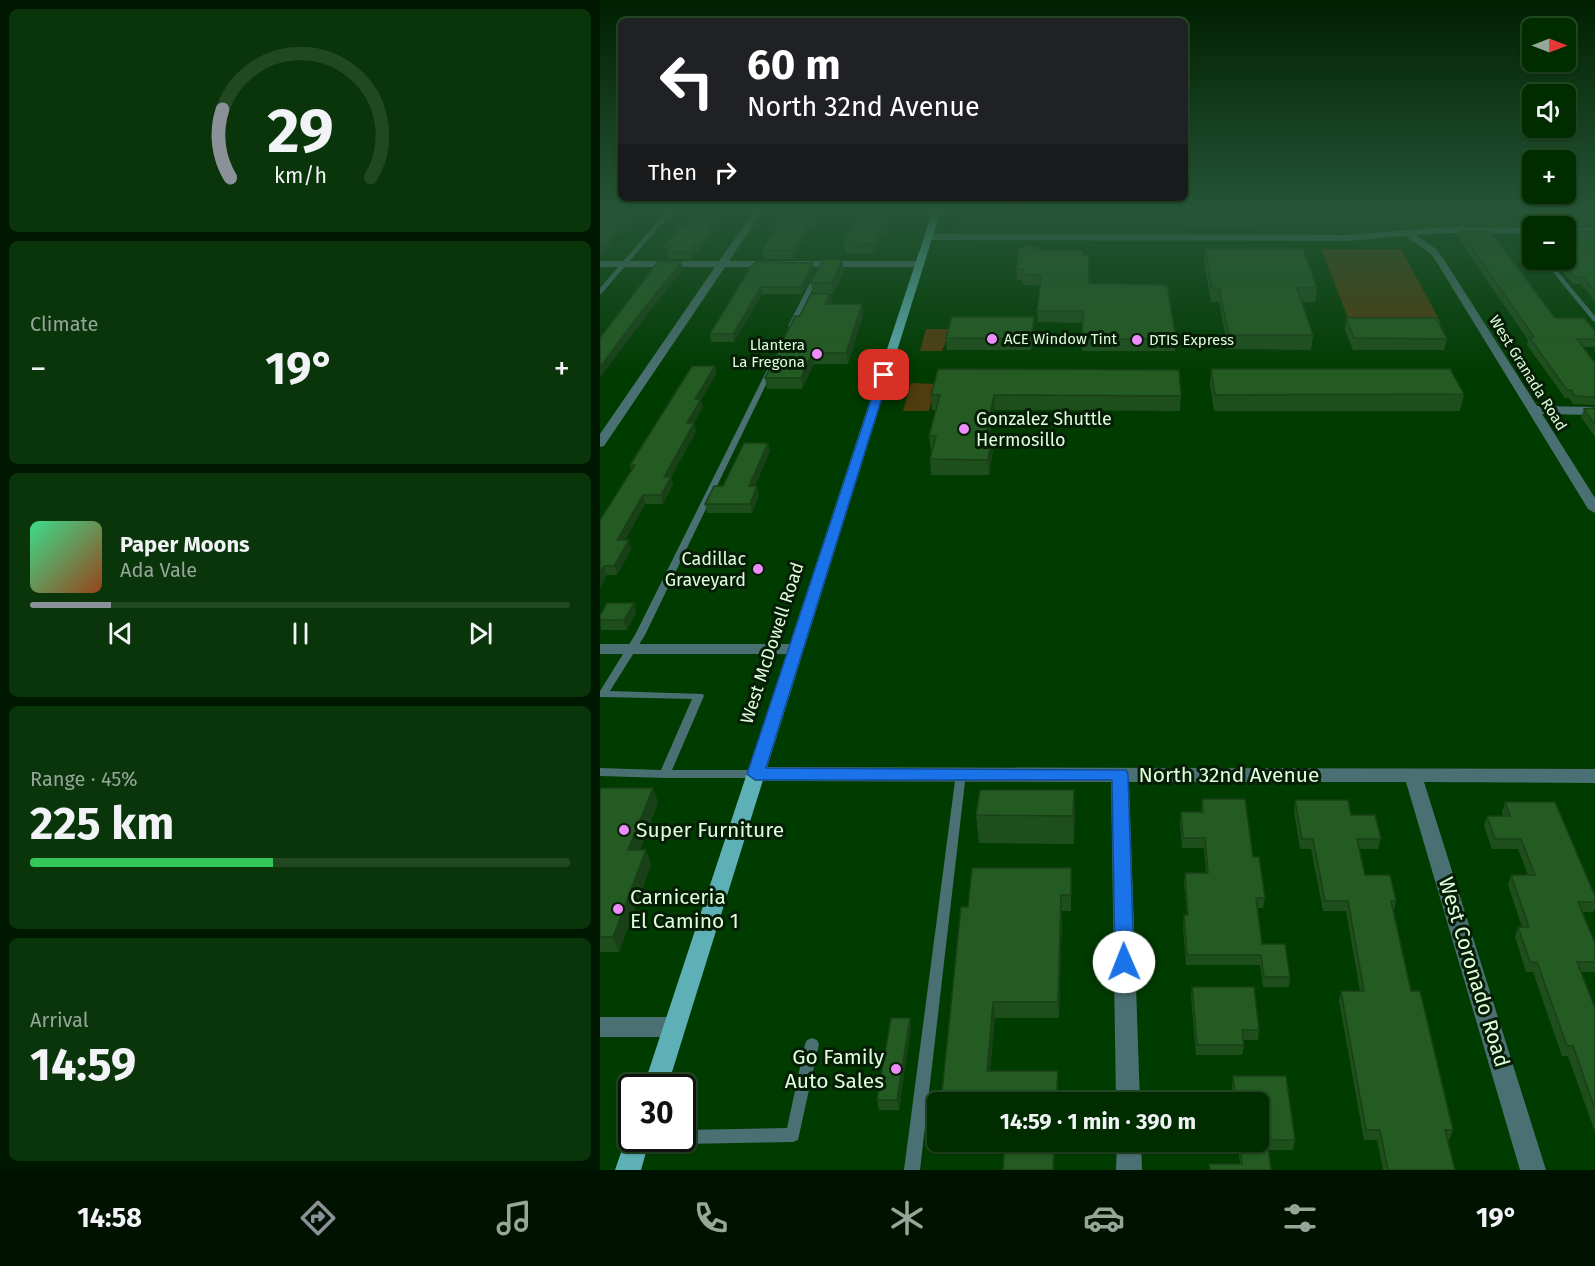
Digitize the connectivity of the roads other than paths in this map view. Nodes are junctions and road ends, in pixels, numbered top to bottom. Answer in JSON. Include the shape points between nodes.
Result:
{"nodes":[{"id":1,"x":621,"y":268,"type":"edge"},
{"id":2,"x":720,"y":268,"type":"edge"},
{"id":3,"x":820,"y":268,"type":"edge"},
{"id":4,"x":919,"y":268,"type":"edge"},
{"id":5,"x":1445,"y":268,"type":"edge"},
{"id":6,"x":1553,"y":270,"type":"edge"},
{"id":7,"x":600,"y":292,"type":"edge"},
{"id":8,"x":1595,"y":320,"type":"edge"},
{"id":9,"x":786,"y":336,"type":"edge"},
{"id":10,"x":776,"y":357,"type":"edge"},
{"id":11,"x":1533,"y":410,"type":"junction"},
{"id":12,"x":1595,"y":411,"type":"edge"},
{"id":13,"x":600,"y":443,"type":"edge"},
{"id":14,"x":1595,"y":508,"type":"edge"},
{"id":15,"x":796,"y":649,"type":"junction"},
{"id":16,"x":600,"y":650,"type":"edge"},
{"id":17,"x":630,"y":650,"type":"junction"},
{"id":18,"x":602,"y":697,"type":"edge"},
{"id":19,"x":600,"y":772,"type":"edge"},
{"id":20,"x":961,"y":773,"type":"junction"},
{"id":21,"x":665,"y":774,"type":"junction"},
{"id":22,"x":755,"y":774,"type":"junction"},
{"id":23,"x":1120,"y":774,"type":"junction"},
{"id":24,"x":1413,"y":775,"type":"junction"},
{"id":25,"x":1595,"y":776,"type":"edge"},
{"id":26,"x":600,"y":1027,"type":"edge"},
{"id":27,"x":674,"y":1027,"type":"junction"},
{"id":28,"x":812,"y":1044,"type":"dead end"},
{"id":29,"x":659,"y":1074,"type":"edge"},
{"id":30,"x":1128,"y":1092,"type":"edge"},
{"id":31,"x":696,"y":1137,"type":"edge"},
{"id":32,"x":634,"y":1152,"type":"edge"},
{"id":33,"x":1129,"y":1152,"type":"edge"},
{"id":34,"x":628,"y":1170,"type":"edge"},
{"id":35,"x":912,"y":1170,"type":"edge"},
{"id":36,"x":1129,"y":1170,"type":"edge"},
{"id":37,"x":1533,"y":1170,"type":"edge"}],
"edges":[{"from":1,"to":7,"type":"lane"},
{"from":2,"to":13,"type":"street"},
{"from":3,"to":9,"type":"lane"},
{"from":4,"to":15,"type":"main road","name":"West McDowell Road"},
{"from":5,"to":11,"type":"street","name":"West Granada Road"},
{"from":6,"to":8,"type":"lane"},
{"from":10,"to":17,"type":"lane"},
{"from":11,"to":12,"type":"street"},
{"from":11,"to":14,"type":"street","name":"West Granada Road"},
{"from":15,"to":17,"type":"street"},
{"from":15,"to":22,"type":"main road","name":"West McDowell Road"},
{"from":16,"to":17,"type":"street"},
{"from":17,"to":18,"type":"lane"},
{"from":18,"to":21,"type":"lane","via":[[699,696]]},
{"from":19,"to":21,"type":"lane"},
{"from":20,"to":22,"type":"street","name":"North 32nd Avenue"},
{"from":20,"to":23,"type":"street","name":"North 32nd Avenue"},
{"from":20,"to":35,"type":"lane"},
{"from":21,"to":22,"type":"lane"},
{"from":22,"to":27,"type":"main road","name":"West McDowell Road"},
{"from":23,"to":24,"type":"street","name":"North 32nd Avenue"},
{"from":23,"to":30,"type":"street"},
{"from":24,"to":25,"type":"street","name":"North 32nd Avenue"},
{"from":24,"to":37,"type":"street","name":"West Coronado Road"},
{"from":26,"to":27,"type":"street"},
{"from":27,"to":29,"type":"main road","name":"West McDowell Road"},
{"from":28,"to":31,"type":"lane","via":[[793,1135]]},
{"from":32,"to":34,"type":"main road"},
{"from":33,"to":36,"type":"street"}]}
